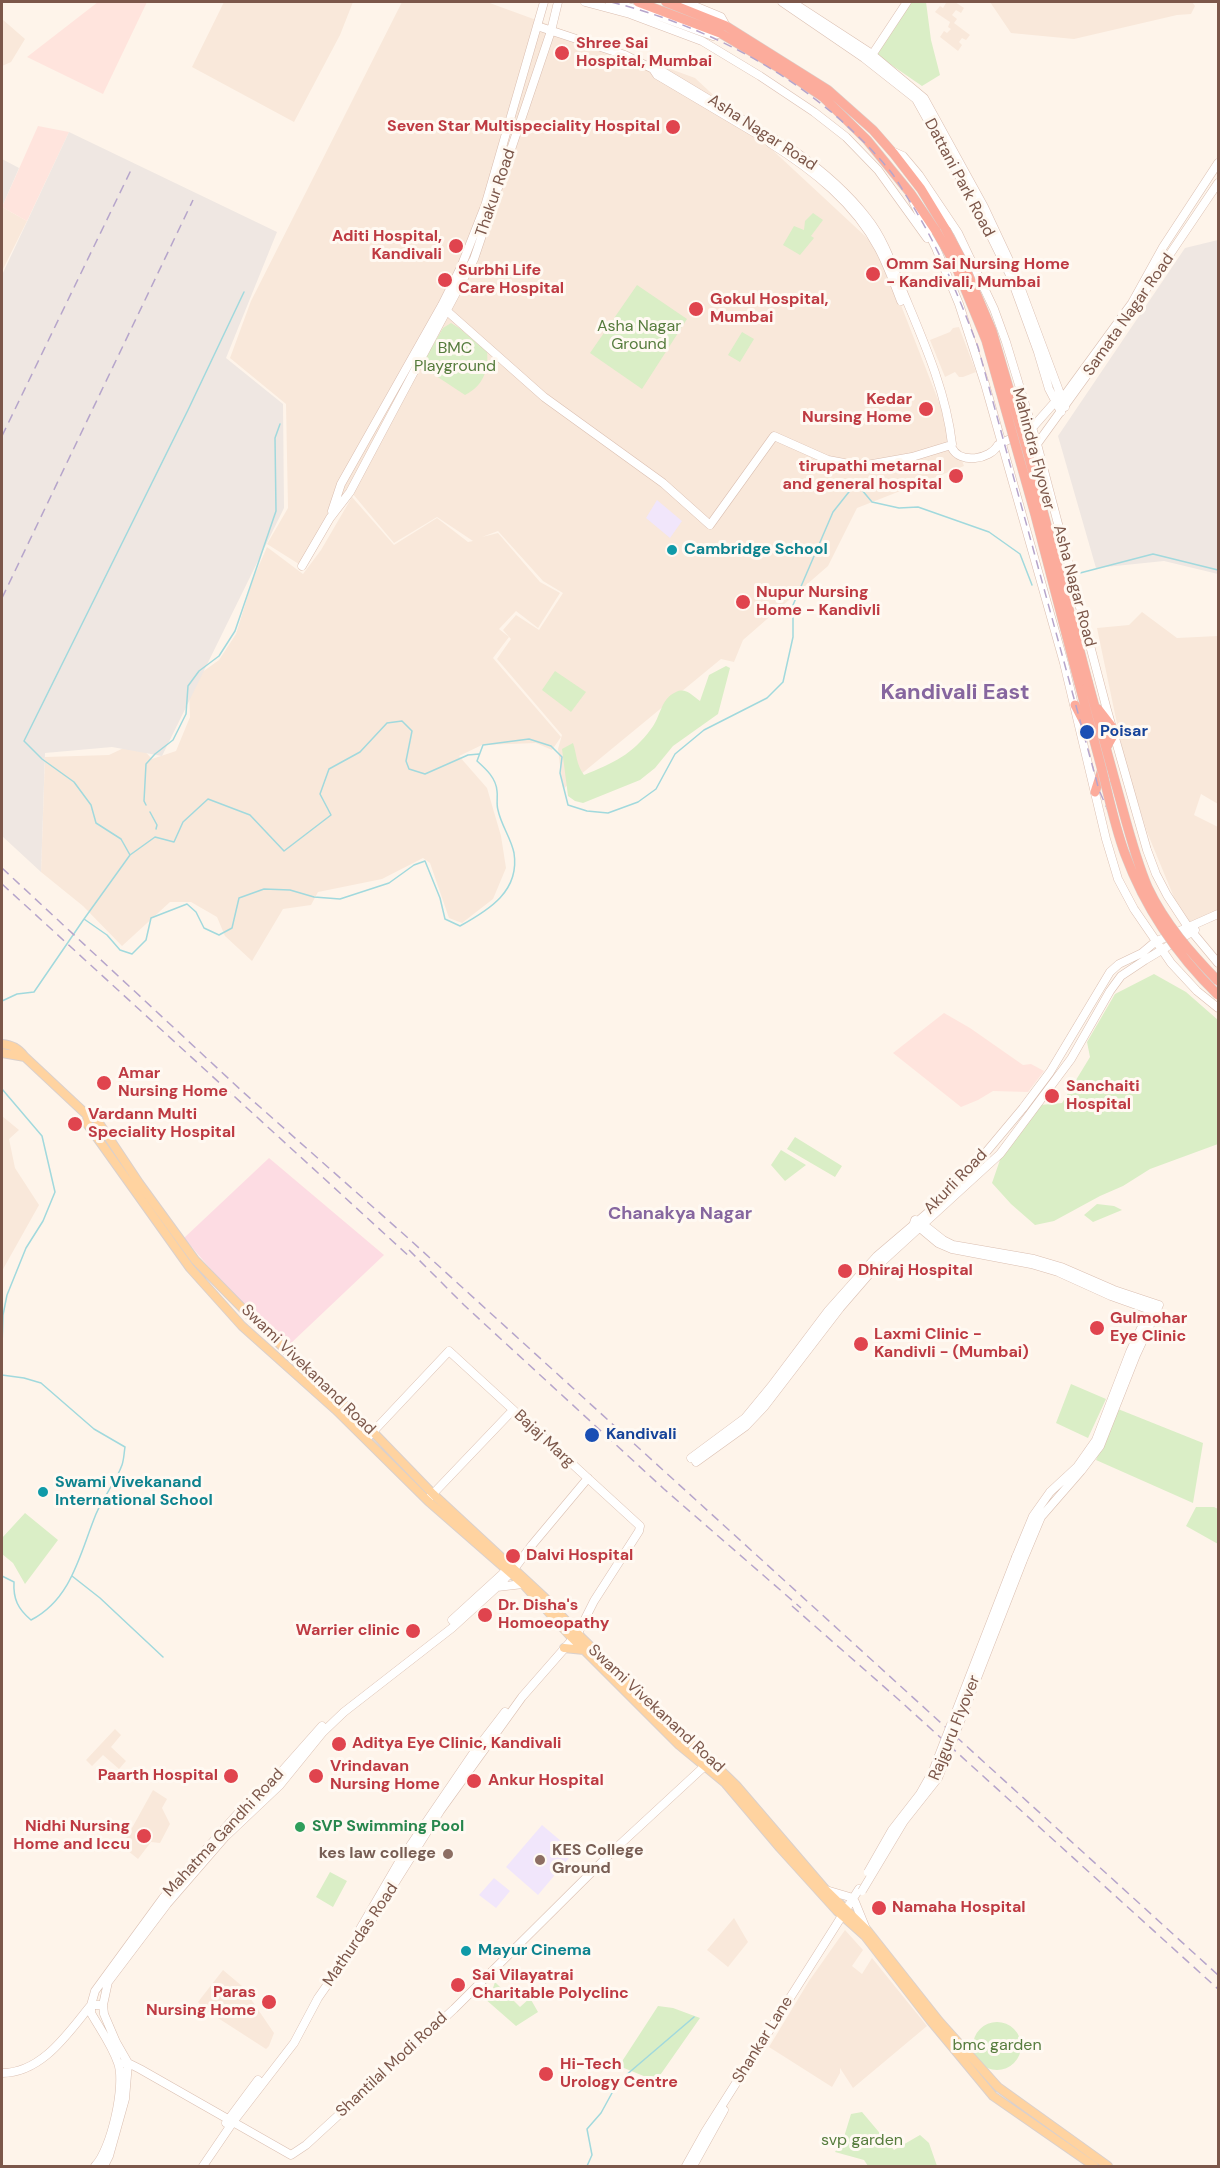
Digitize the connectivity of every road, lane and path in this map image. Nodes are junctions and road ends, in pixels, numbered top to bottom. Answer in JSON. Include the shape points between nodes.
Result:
{"nodes":[{"id":1,"x":544,"y":2,"type":"edge"},
{"id":2,"x":558,"y":2,"type":"edge"},
{"id":3,"x":585,"y":2,"type":"edge"},
{"id":4,"x":610,"y":2,"type":"edge"},
{"id":5,"x":638,"y":2,"type":"edge"},
{"id":6,"x":666,"y":2,"type":"edge"},
{"id":7,"x":685,"y":2,"type":"edge"},
{"id":8,"x":782,"y":2,"type":"edge"},
{"id":9,"x":792,"y":2,"type":"edge"},
{"id":10,"x":902,"y":2,"type":"edge"},
{"id":11,"x":907,"y":2,"type":"edge"},
{"id":12,"x":806,"y":14,"type":"junction"},
{"id":13,"x":537,"y":26,"type":"junction"},
{"id":14,"x":723,"y":29,"type":"junction"},
{"id":15,"x":551,"y":31,"type":"junction"},
{"id":16,"x":868,"y":57,"type":"junction"},
{"id":17,"x":524,"y":70,"type":"junction"},
{"id":18,"x":537,"y":73,"type":"junction"},
{"id":19,"x":890,"y":150,"type":"junction"},
{"id":20,"x":1218,"y":163,"type":"edge"},
{"id":21,"x":1218,"y":183,"type":"edge"},
{"id":22,"x":494,"y":188,"type":"junction"},
{"id":23,"x":911,"y":194,"type":"junction"},
{"id":24,"x":936,"y":248,"type":"junction"},
{"id":25,"x":447,"y":310,"type":"junction"},
{"id":26,"x":408,"y":373,"type":"junction"},
{"id":27,"x":1061,"y":405,"type":"junction"},
{"id":28,"x":1032,"y":428,"type":"junction"},
{"id":29,"x":1037,"y":444,"type":"junction"},
{"id":30,"x":950,"y":445,"type":"junction"},
{"id":31,"x":1000,"y":448,"type":"junction"},
{"id":32,"x":1047,"y":487,"type":"junction"},
{"id":33,"x":1016,"y":495,"type":"junction"},
{"id":34,"x":302,"y":566,"type":"dead end"},
{"id":35,"x":1084,"y":682,"type":"junction"},
{"id":36,"x":1093,"y":699,"type":"junction"},
{"id":37,"x":1075,"y":705,"type":"junction"},
{"id":38,"x":1113,"y":730,"type":"junction"},
{"id":39,"x":1091,"y":733,"type":"junction"},
{"id":40,"x":1106,"y":748,"type":"junction"},
{"id":41,"x":1102,"y":770,"type":"junction"},
{"id":42,"x":1095,"y":792,"type":"junction"},
{"id":43,"x":1218,"y":914,"type":"edge"},
{"id":44,"x":1218,"y":919,"type":"edge"},
{"id":45,"x":1189,"y":929,"type":"junction"},
{"id":46,"x":1155,"y":942,"type":"junction"},
{"id":47,"x":1161,"y":950,"type":"junction"},
{"id":48,"x":1218,"y":963,"type":"edge"},
{"id":49,"x":1218,"y":981,"type":"edge"},
{"id":50,"x":1218,"y":995,"type":"edge"},
{"id":51,"x":1218,"y":1008,"type":"edge"},
{"id":52,"x":4,"y":1049,"type":"edge"},
{"id":53,"x":920,"y":1224,"type":"junction"},
{"id":54,"x":513,"y":1410,"type":"junction"},
{"id":55,"x":370,"y":1435,"type":"junction"},
{"id":56,"x":693,"y":1460,"type":"dead end"},
{"id":57,"x":588,"y":1478,"type":"junction"},
{"id":58,"x":430,"y":1498,"type":"junction"},
{"id":59,"x":640,"y":1526,"type":"joint"},
{"id":60,"x":497,"y":1562,"type":"junction"},
{"id":61,"x":510,"y":1570,"type":"junction"},
{"id":62,"x":495,"y":1584,"type":"junction"},
{"id":63,"x":523,"y":1584,"type":"junction"},
{"id":64,"x":575,"y":1632,"type":"junction"},
{"id":65,"x":564,"y":1648,"type":"junction"},
{"id":66,"x":584,"y":1650,"type":"junction"},
{"id":67,"x":708,"y":1764,"type":"junction"},
{"id":68,"x":826,"y":1890,"type":"junction"},
{"id":69,"x":854,"y":1900,"type":"junction"},
{"id":70,"x":844,"y":1914,"type":"junction"},
{"id":71,"x":867,"y":1930,"type":"junction"},
{"id":72,"x":91,"y":2005,"type":"junction"},
{"id":73,"x":103,"y":2005,"type":"junction"},
{"id":74,"x":123,"y":2063,"type":"junction"},
{"id":75,"x":2,"y":2073,"type":"edge"},
{"id":76,"x":231,"y":2121,"type":"junction"},
{"id":77,"x":95,"y":2166,"type":"edge"},
{"id":78,"x":104,"y":2166,"type":"edge"},
{"id":79,"x":198,"y":2166,"type":"edge"},
{"id":80,"x":203,"y":2166,"type":"edge"},
{"id":81,"x":686,"y":2166,"type":"edge"},
{"id":82,"x":693,"y":2166,"type":"edge"},
{"id":83,"x":1094,"y":2166,"type":"edge"},
{"id":84,"x":1108,"y":2166,"type":"edge"}],
"edges":[{"from":1,"to":13,"type":"street","name":"Thakur Road"},
{"from":2,"to":15,"type":"street","name":"Thakur Road"},
{"from":3,"to":24,"type":"street","via":[[702,41],[814,112],[878,170]]},
{"from":4,"to":14,"type":"street","via":[[713,36]]},
{"from":5,"to":14,"type":"highway"},
{"from":6,"to":14,"type":"highway"},
{"from":7,"to":14,"type":"street","via":[[721,17]]},
{"from":8,"to":12,"type":"street","name":"Dattani Park Road"},
{"from":9,"to":12,"type":"street","name":"Dattani Park Road"},
{"from":10,"to":16,"type":"street"},
{"from":11,"to":16,"type":"street"},
{"from":12,"to":16,"type":"street","name":"Dattani Park Road"},
{"from":13,"to":15,"type":"street","name":"Asha Nagar Road"},
{"from":13,"to":17,"type":"street","name":"Thakur Road"},
{"from":14,"to":19,"type":"highway","name":"Mahindra Flyover","via":[[828,90]]},
{"from":14,"to":23,"type":"highway","name":"Mahindra Flyover","via":[[823,97],[867,140]]},
{"from":15,"to":18,"type":"street","name":"Thakur Road"},
{"from":15,"to":30,"type":"street","name":"Asha Nagar Road","via":[[625,55],[653,69],[798,160],[861,220],[879,249],[922,350]]},
{"from":16,"to":27,"type":"street","name":"Dattani Park Road","via":[[916,99],[934,124],[1010,275],[1049,389]]},
{"from":17,"to":18,"type":"street"},
{"from":17,"to":22,"type":"street","name":"Thakur Road"},
{"from":18,"to":22,"type":"street","name":"Thakur Road"},
{"from":19,"to":28,"type":"street","name":"Asha Nagar Road","via":[[903,156],[919,175],[975,265],[1006,342]]},
{"from":19,"to":35,"type":"highway","name":"Mahindra Flyover","bridge":true,"via":[[921,189],[946,230],[992,331],[1028,454]]},
{"from":20,"to":27,"type":"street","name":"Samata Nagar Road","via":[[1163,246],[1132,303]]},
{"from":21,"to":27,"type":"street","name":"Samata Nagar Road"},
{"from":22,"to":25,"type":"street","name":"Thakur Road","via":[[474,259]]},
{"from":22,"to":26,"type":"street","name":"Thakur Road","via":[[461,267]]},
{"from":23,"to":24,"type":"street"},
{"from":23,"to":35,"type":"highway","name":"Mahindra Flyover","bridge":true,"via":[[955,264],[986,340]]},
{"from":24,"to":31,"type":"street","via":[[959,304]]},
{"from":25,"to":26,"type":"street","name":"Thakur Road"},
{"from":25,"to":30,"type":"street","via":[[544,397],[663,483],[710,525],[774,436],[828,460],[867,465]]},
{"from":26,"to":34,"type":"street","name":"Thakur Road","via":[[350,492]]},
{"from":27,"to":28,"type":"street","name":"Samata Nagar Road"},
{"from":27,"to":29,"type":"street","name":"Samata Nagar Road"},
{"from":28,"to":29,"type":"street","name":"Asha Nagar Road"},
{"from":28,"to":31,"type":"street"},
{"from":29,"to":31,"type":"street"},
{"from":29,"to":32,"type":"street","name":"Asha Nagar Road"},
{"from":30,"to":31,"type":"street","via":[[964,459]]},
{"from":31,"to":33,"type":"street"},
{"from":32,"to":33,"type":"street","via":[[1031,488]]},
{"from":32,"to":38,"type":"street","name":"Asha Nagar Road"},
{"from":33,"to":37,"type":"street"},
{"from":35,"to":36,"type":"highway"},
{"from":35,"to":39,"type":"highway"},
{"from":36,"to":38,"type":"highway"},
{"from":36,"to":40,"type":"highway"},
{"from":37,"to":39,"type":"highway"},
{"from":37,"to":42,"type":"street"},
{"from":38,"to":40,"type":"highway"},
{"from":38,"to":45,"type":"street","name":"Asha Nagar Road","via":[[1156,874]]},
{"from":39,"to":41,"type":"highway"},
{"from":40,"to":49,"type":"highway","bridge":true,"via":[[1149,888],[1176,935]]},
{"from":41,"to":42,"type":"highway"},
{"from":41,"to":50,"type":"highway","bridge":true,"via":[[1125,853],[1151,912],[1177,950]]},
{"from":42,"to":46,"type":"street","via":[[1118,879]]},
{"from":43,"to":45,"type":"street","name":"Akurli Road"},
{"from":44,"to":45,"type":"street","name":"Akurli Road"},
{"from":45,"to":46,"type":"street","name":"Akurli Road"},
{"from":45,"to":47,"type":"street","name":"Akurli Road"},
{"from":45,"to":48,"type":"street","name":"Asha Nagar Road"},
{"from":46,"to":47,"type":"street"},
{"from":46,"to":53,"type":"street","name":"Akurli Road","via":[[1110,972],[1050,1072],[1023,1108]]},
{"from":47,"to":51,"type":"street","via":[[1197,991]]},
{"from":47,"to":53,"type":"street","name":"Akurli Road","via":[[1121,976],[1071,1059],[1000,1155]]},
{"from":52,"to":55,"type":"main road","name":"Swami Vivekanand Road","via":[[20,1051],[87,1115],[95,1117],[195,1260]]},
{"from":53,"to":56,"type":"street","name":"Akurli Road","via":[[877,1256],[745,1418]]},
{"from":53,"to":69,"type":"street","name":"Rajguru Flyover","bridge":true,"via":[[938,1243],[1058,1272],[1153,1309],[1130,1352],[1096,1440],[1033,1516],[1020,1559],[929,1779],[892,1830]]},
{"from":54,"to":55,"type":"street","name":"Bajaj Marg","via":[[449,1351]]},
{"from":54,"to":57,"type":"street","name":"Bajaj Marg"},
{"from":54,"to":58,"type":"street"},
{"from":55,"to":58,"type":"main road","name":"Swami Vivekanand Road"},
{"from":57,"to":59,"type":"street","name":"Bajaj Marg"},
{"from":57,"to":61,"type":"street","name":"Mahatma Gandhi Road"},
{"from":58,"to":60,"type":"main road","name":"Swami Vivekanand Road"},
{"from":58,"to":61,"type":"main road","name":"Swami Vivekanand Road"},
{"from":59,"to":64,"type":"street","name":"Mathurdas Road"},
{"from":60,"to":61,"type":"main road","name":"Swami Vivekanand Road"},
{"from":60,"to":62,"type":"street"},
{"from":61,"to":62,"type":"street","name":"Mahatma Gandhi Road"},
{"from":61,"to":63,"type":"main road","name":"Swami Vivekanand Road"},
{"from":61,"to":64,"type":"main road","name":"Swami Vivekanand Road","via":[[544,1597]]},
{"from":62,"to":63,"type":"street"},
{"from":62,"to":72,"type":"street","name":"Mahatma Gandhi Road","via":[[319,1728],[163,1898],[95,1990]]},
{"from":62,"to":73,"type":"street","name":"Mahatma Gandhi Road","via":[[452,1628],[323,1732],[280,1785],[225,1838],[166,1904],[108,1982]]},
{"from":63,"to":64,"type":"main road","name":"Swami Vivekanand Road"},
{"from":64,"to":65,"type":"street","name":"Mathurdas Road"},
{"from":64,"to":66,"type":"main road","name":"Swami Vivekanand Road"},
{"from":64,"to":67,"type":"main road","name":"Swami Vivekanand Road"},
{"from":64,"to":76,"type":"street","via":[[518,1694],[472,1755],[399,1862],[290,2041]]},
{"from":65,"to":66,"type":"main road"},
{"from":65,"to":76,"type":"street","name":"Mathurdas Road","via":[[522,1697],[440,1811],[318,1998],[294,2043]]},
{"from":66,"to":67,"type":"main road","name":"Swami Vivekanand Road","via":[[679,1745]]},
{"from":67,"to":68,"type":"main road","name":"Swami Vivekanand Road","via":[[736,1785]]},
{"from":67,"to":70,"type":"main road","name":"Swami Vivekanand Road","via":[[780,1848]]},
{"from":67,"to":76,"type":"street","name":"Shantilal Modi Road","via":[[306,2145],[291,2155]]},
{"from":68,"to":69,"type":"street"},
{"from":68,"to":70,"type":"main road","name":"Swami Vivekanand Road"},
{"from":69,"to":70,"type":"street","name":"Rajguru Flyover"},
{"from":69,"to":71,"type":"street"},
{"from":70,"to":71,"type":"main road","name":"Swami Vivekanand Road"},
{"from":70,"to":81,"type":"street","name":"Shankar Lane"},
{"from":70,"to":82,"type":"street","name":"Shankar Lane"},
{"from":70,"to":83,"type":"main road","name":"Swami Vivekanand Road","via":[[993,2096]]},
{"from":71,"to":84,"type":"main road","name":"Swami Vivekanand Road","via":[[939,2021],[998,2087]]},
{"from":72,"to":73,"type":"street"},
{"from":72,"to":74,"type":"street","via":[[91,2013]]},
{"from":72,"to":75,"type":"street","name":"Mahatma Gandhi Road","via":[[74,2029],[33,2065]]},
{"from":73,"to":74,"type":"street"},
{"from":74,"to":76,"type":"street","name":"Shantilal Modi Road"},
{"from":74,"to":77,"type":"street","via":[[110,2132],[103,2157]]},
{"from":74,"to":78,"type":"street","via":[[124,2099]]},
{"from":76,"to":79,"type":"street"},
{"from":76,"to":80,"type":"street","name":"Mathurdas Road"}]}
